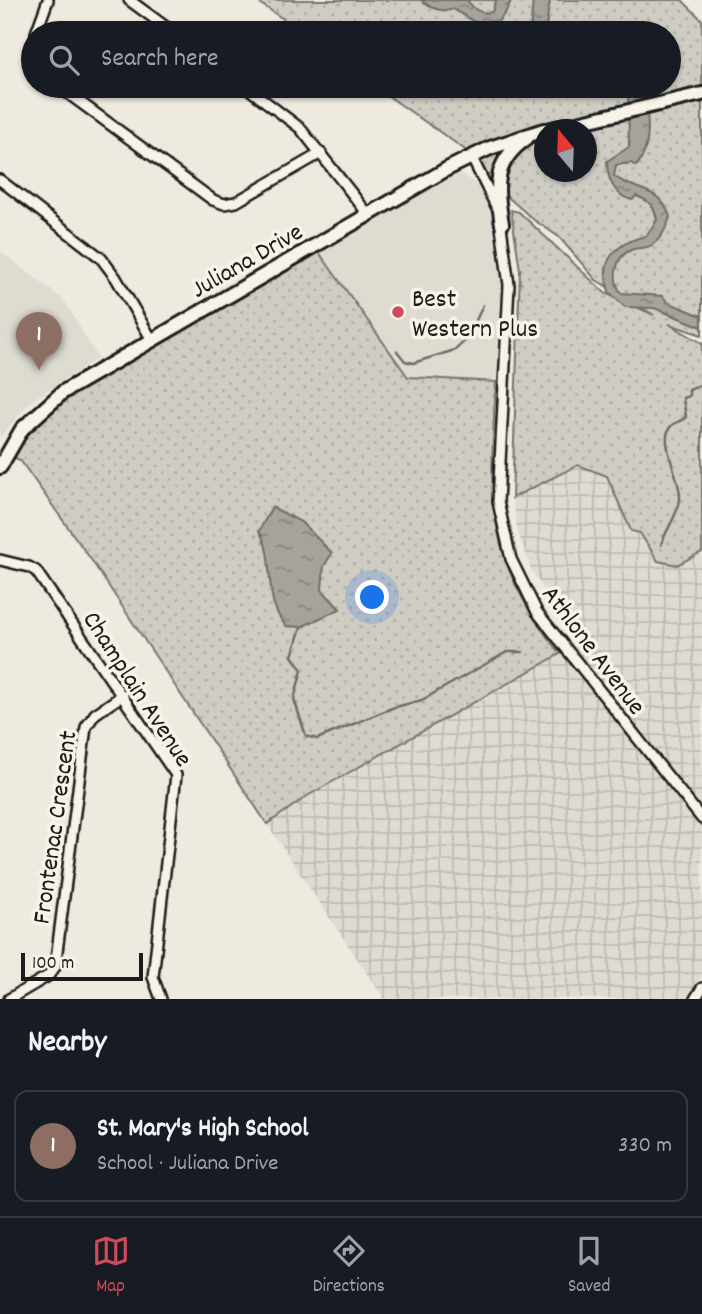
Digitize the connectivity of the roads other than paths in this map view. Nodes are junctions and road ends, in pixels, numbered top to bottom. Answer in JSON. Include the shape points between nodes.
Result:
{"nodes":[{"id":1,"x":48,"y":0,"type":"edge"},
{"id":2,"x":129,"y":0,"type":"edge"},
{"id":3,"x":40,"y":21,"type":"edge"},
{"id":4,"x":158,"y":21,"type":"edge"},
{"id":5,"x":702,"y":94,"type":"edge"},
{"id":6,"x":74,"y":98,"type":"edge"},
{"id":7,"x":261,"y":98,"type":"edge"},
{"id":8,"x":591,"y":119,"type":"edge"},
{"id":9,"x":534,"y":134,"type":"edge"},
{"id":10,"x":534,"y":136,"type":"edge"},
{"id":11,"x":321,"y":153,"type":"junction"},
{"id":12,"x":471,"y":156,"type":"junction"},
{"id":13,"x":0,"y":180,"type":"edge"},
{"id":14,"x":368,"y":214,"type":"junction"},
{"id":15,"x":502,"y":224,"type":"junction"},
{"id":16,"x":152,"y":340,"type":"junction"},
{"id":17,"x":0,"y":467,"type":"edge"},
{"id":18,"x":0,"y":560,"type":"edge"},
{"id":19,"x":122,"y":695,"type":"junction"},
{"id":20,"x":702,"y":819,"type":"edge"},
{"id":21,"x":702,"y":988,"type":"edge"},
{"id":22,"x":9,"y":999,"type":"edge"},
{"id":23,"x":161,"y":999,"type":"edge"},
{"id":24,"x":695,"y":999,"type":"edge"}],
"edges":[{"from":1,"to":3,"type":"street"},
{"from":2,"to":4,"type":"street"},
{"from":5,"to":8,"type":"street","name":"Juliana Drive"},
{"from":6,"to":11,"type":"street","via":[[224,204],[236,202]]},
{"from":7,"to":11,"type":"street","via":[[300,128]]},
{"from":9,"to":12,"type":"street","name":"Juliana Drive"},
{"from":10,"to":15,"type":"street","via":[[517,145],[502,166],[496,190]]},
{"from":11,"to":14,"type":"street"},
{"from":12,"to":14,"type":"street","name":"Juliana Drive"},
{"from":12,"to":15,"type":"street","name":"Athlone Avenue"},
{"from":13,"to":16,"type":"street","via":[[101,258]]},
{"from":14,"to":16,"type":"street","name":"Juliana Drive"},
{"from":15,"to":20,"type":"street","name":"Athlone Avenue","via":[[509,276],[498,502],[510,559],[537,612]]},
{"from":16,"to":17,"type":"street","name":"Juliana Drive","via":[[40,410],[14,439]]},
{"from":18,"to":19,"type":"street","name":"Champlain Avenue","via":[[36,571]]},
{"from":19,"to":22,"type":"street","name":"Frontenac Crescent","via":[[95,714],[86,727],[55,967]]},
{"from":19,"to":23,"type":"street","name":"Champlain Avenue","via":[[177,782],[153,977]]},
{"from":21,"to":24,"type":"street"}]}
